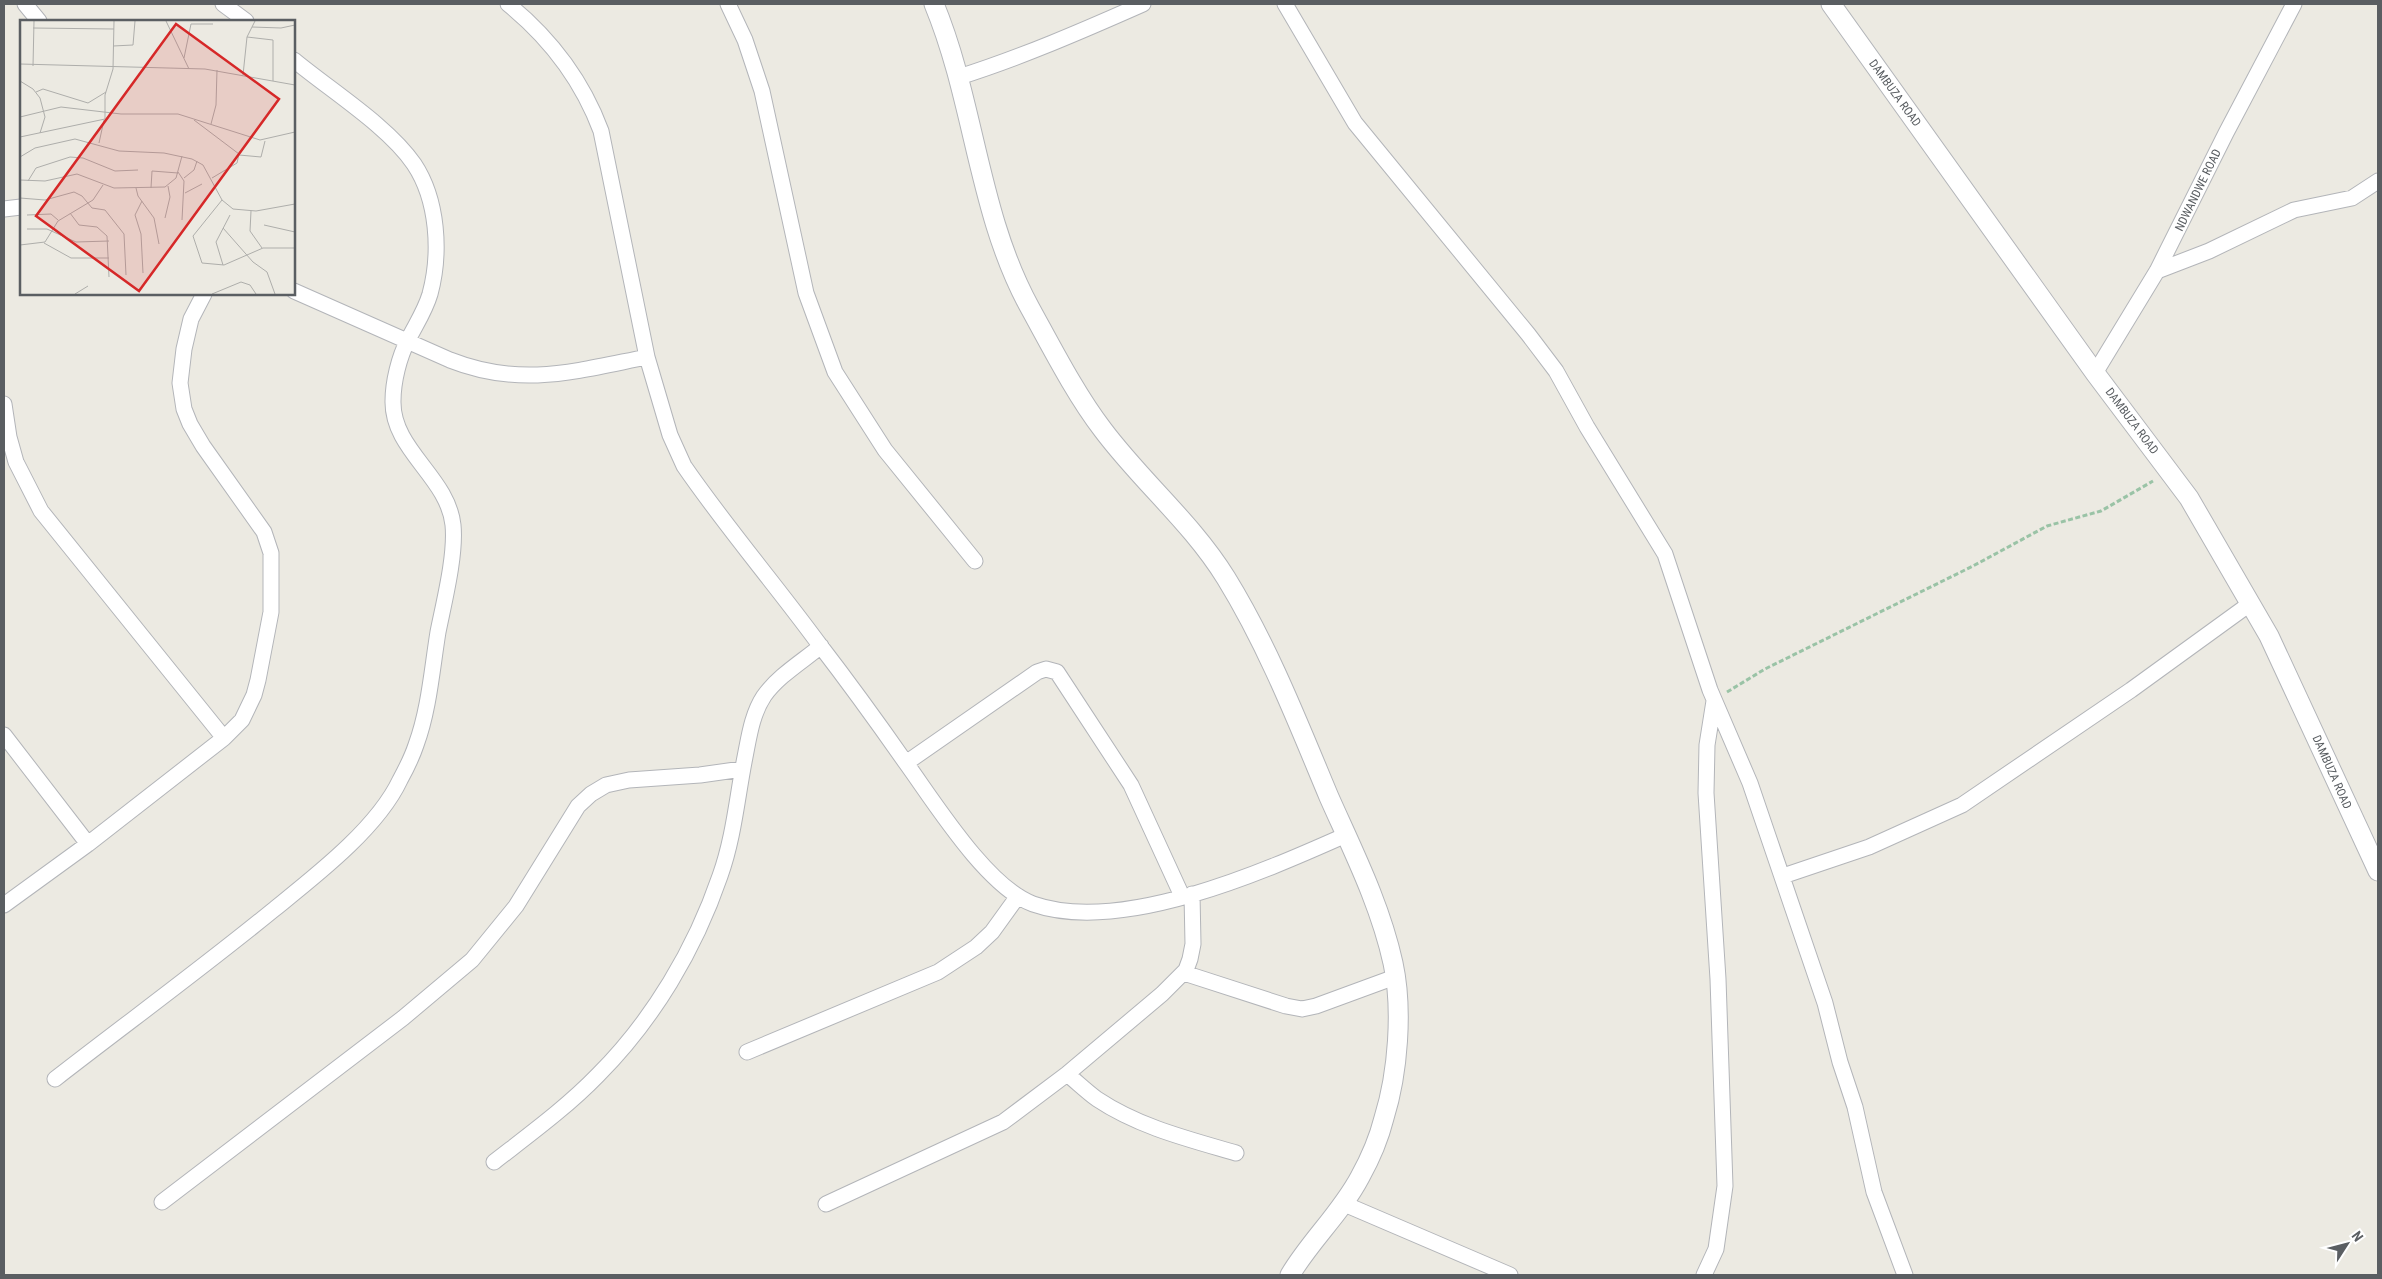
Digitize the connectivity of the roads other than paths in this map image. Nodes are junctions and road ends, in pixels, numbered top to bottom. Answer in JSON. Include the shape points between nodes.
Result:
{"nodes":[{"id":1,"x":25,"y":4,"type":"edge"},
{"id":2,"x":223,"y":4,"type":"edge"},
{"id":3,"x":508,"y":4,"type":"edge"},
{"id":4,"x":728,"y":4,"type":"edge"},
{"id":5,"x":934,"y":4,"type":"edge"},
{"id":6,"x":1143,"y":4,"type":"edge"},
{"id":7,"x":1285,"y":4,"type":"edge"},
{"id":8,"x":1831,"y":4,"type":"edge"},
{"id":9,"x":2294,"y":4,"type":"edge"},
{"id":10,"x":38,"y":20,"type":"edge"},
{"id":11,"x":245,"y":20,"type":"edge"},
{"id":12,"x":295,"y":61,"type":"edge"},
{"id":13,"x":959,"y":77,"type":"junction"},
{"id":14,"x":2378,"y":181,"type":"edge"},
{"id":15,"x":20,"y":207,"type":"edge"},
{"id":16,"x":4,"y":209,"type":"edge"},
{"id":17,"x":2158,"y":271,"type":"junction"},
{"id":18,"x":295,"y":291,"type":"edge"},
{"id":19,"x":203,"y":295,"type":"edge"},
{"id":20,"x":406,"y":342,"type":"junction"},
{"id":21,"x":647,"y":357,"type":"junction"},
{"id":22,"x":2095,"y":373,"type":"junction"},
{"id":23,"x":4,"y":404,"type":"edge"},
{"id":24,"x":975,"y":561,"type":"dead end"},
{"id":25,"x":2251,"y":603,"type":"junction"},
{"id":26,"x":821,"y":646,"type":"junction"},
{"id":27,"x":1714,"y":700,"type":"junction"},
{"id":28,"x":4,"y":735,"type":"edge"},
{"id":29,"x":224,"y":738,"type":"junction"},
{"id":30,"x":906,"y":763,"type":"junction"},
{"id":31,"x":742,"y":769,"type":"junction"},
{"id":32,"x":1346,"y":835,"type":"junction"},
{"id":33,"x":88,"y":844,"type":"junction"},
{"id":34,"x":2372,"y":844,"type":"edge"},
{"id":35,"x":2378,"y":871,"type":"edge"},
{"id":36,"x":1782,"y":876,"type":"junction"},
{"id":37,"x":1187,"y":895,"type":"junction"},
{"id":38,"x":1018,"y":896,"type":"junction"},
{"id":39,"x":4,"y":905,"type":"edge"},
{"id":40,"x":1184,"y":973,"type":"junction"},
{"id":41,"x":1395,"y":977,"type":"junction"},
{"id":42,"x":747,"y":1052,"type":"dead end"},
{"id":43,"x":1067,"y":1074,"type":"junction"},
{"id":44,"x":55,"y":1079,"type":"dead end"},
{"id":45,"x":1236,"y":1153,"type":"dead end"},
{"id":46,"x":494,"y":1162,"type":"dead end"},
{"id":47,"x":162,"y":1202,"type":"dead end"},
{"id":48,"x":1342,"y":1203,"type":"junction"},
{"id":49,"x":826,"y":1204,"type":"dead end"},
{"id":50,"x":1290,"y":1275,"type":"edge"},
{"id":51,"x":1510,"y":1275,"type":"edge"},
{"id":52,"x":1704,"y":1275,"type":"edge"},
{"id":53,"x":1906,"y":1275,"type":"edge"}],
"edges":[{"from":1,"to":10,"type":"street"},
{"from":2,"to":11,"type":"street"},
{"from":3,"to":21,"type":"street","via":[[566,63],[580,83],[602,131]]},
{"from":4,"to":24,"type":"street","via":[[745,40],[762,91],[806,293],[835,372],[885,450]]},
{"from":5,"to":13,"type":"street"},
{"from":6,"to":13,"type":"street","via":[[1016,59]]},
{"from":7,"to":27,"type":"street","via":[[1355,123],[1556,371],[1665,554]]},
{"from":8,"to":22,"type":"street","name":"DAMBUZA ROAD"},
{"from":9,"to":17,"type":"street","name":"NDWANDWE ROAD"},
{"from":12,"to":20,"type":"street","via":[[388,135],[415,165],[423,181],[431,206],[436,251],[430,293]]},
{"from":13,"to":32,"type":"street","via":[[984,188],[1018,286],[1102,429],[1193,532],[1226,578],[1272,666]]},
{"from":14,"to":17,"type":"street","via":[[2352,198],[2294,210],[2209,251]]},
{"from":15,"to":16,"type":"street"},
{"from":17,"to":22,"type":"street","name":"NDWANDWE ROAD"},
{"from":18,"to":20,"type":"street"},
{"from":19,"to":29,"type":"street","via":[[191,319],[184,348],[180,383],[184,409],[203,446],[264,532],[271,553],[271,612],[258,680],[242,720]]},
{"from":20,"to":21,"type":"street","via":[[472,368],[522,376],[560,375]]},
{"from":20,"to":44,"type":"street","via":[[394,383],[395,421],[448,505],[453,524],[453,544],[426,704],[416,746],[399,783],[373,820],[318,874]]},
{"from":21,"to":26,"type":"street","via":[[670,435],[684,466]]},
{"from":22,"to":25,"type":"street","name":"DAMBUZA ROAD","via":[[2189,498]]},
{"from":23,"to":29,"type":"street","via":[[16,462],[41,511]]},
{"from":25,"to":34,"type":"street","name":"DAMBUZA ROAD"},
{"from":25,"to":36,"type":"street","via":[[2131,690],[1962,805],[1868,847]]},
{"from":26,"to":30,"type":"street"},
{"from":26,"to":31,"type":"street","via":[[765,695],[750,729]]},
{"from":27,"to":36,"type":"street","via":[[1750,783]]},
{"from":27,"to":52,"type":"street","via":[[1707,745],[1706,793],[1718,979],[1725,1186],[1716,1249]]},
{"from":28,"to":33,"type":"street"},
{"from":29,"to":33,"type":"street"},
{"from":30,"to":37,"type":"street","via":[[1037,672],[1051,669],[1057,672],[1123,771]]},
{"from":30,"to":38,"type":"street","via":[[942,815],[996,880]]},
{"from":31,"to":46,"type":"street","via":[[733,832],[720,876],[681,965],[621,1051],[598,1076]]},
{"from":31,"to":47,"type":"street","via":[[629,780],[606,785],[591,794],[578,806],[516,906],[472,960],[403,1018]]},
{"from":32,"to":37,"type":"street","via":[[1254,875]]},
{"from":32,"to":41,"type":"street","via":[[1370,888]]},
{"from":33,"to":39,"type":"street"},
{"from":34,"to":35,"type":"street","name":"DAMBUZA ROAD"},
{"from":36,"to":53,"type":"street","via":[[1825,1003],[1855,1108],[1874,1192]]},
{"from":37,"to":38,"type":"street","via":[[1131,910],[1090,913],[1033,904]]},
{"from":37,"to":40,"type":"street","via":[[1193,944]]},
{"from":38,"to":42,"type":"street","via":[[992,932],[976,947],[938,972]]},
{"from":40,"to":41,"type":"street","via":[[1302,1009]]},
{"from":40,"to":43,"type":"street"},
{"from":41,"to":48,"type":"street","via":[[1396,1053],[1385,1115],[1360,1179]]},
{"from":43,"to":45,"type":"street","via":[[1103,1102],[1158,1130]]},
{"from":43,"to":49,"type":"street","via":[[1003,1122]]},
{"from":48,"to":50,"type":"street"},
{"from":48,"to":51,"type":"street"}]}
